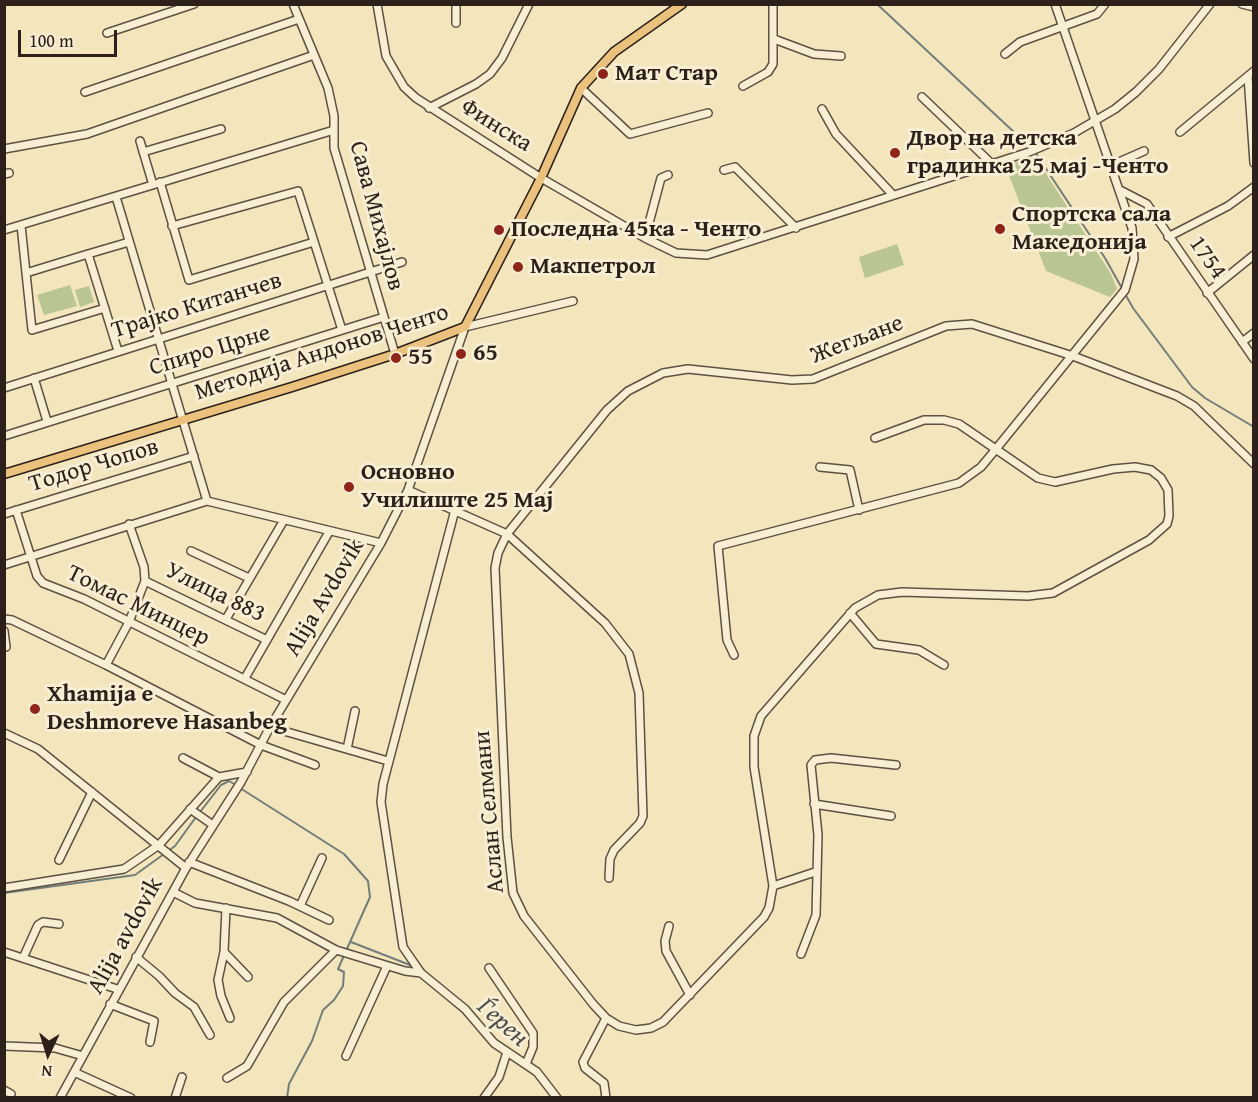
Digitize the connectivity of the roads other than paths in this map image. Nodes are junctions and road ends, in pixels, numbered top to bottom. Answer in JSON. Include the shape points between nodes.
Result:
{"nodes":[{"id":1,"x":194,"y":4,"type":"edge"},
{"id":2,"x":293,"y":4,"type":"edge"},
{"id":3,"x":377,"y":4,"type":"edge"},
{"id":4,"x":456,"y":4,"type":"edge"},
{"id":5,"x":529,"y":4,"type":"edge"},
{"id":6,"x":682,"y":4,"type":"edge"},
{"id":7,"x":773,"y":4,"type":"edge"},
{"id":8,"x":1055,"y":4,"type":"edge"},
{"id":9,"x":1105,"y":4,"type":"edge"},
{"id":10,"x":1210,"y":4,"type":"edge"},
{"id":11,"x":1242,"y":4,"type":"edge"},
{"id":12,"x":1254,"y":8,"type":"edge"},
{"id":13,"x":299,"y":19,"type":"junction"},
{"id":14,"x":456,"y":23,"type":"dead end"},
{"id":15,"x":1063,"y":26,"type":"junction"},
{"id":16,"x":107,"y":33,"type":"dead end"},
{"id":17,"x":774,"y":39,"type":"junction"},
{"id":18,"x":1005,"y":54,"type":"dead end"},
{"id":19,"x":314,"y":55,"type":"junction"},
{"id":20,"x":842,"y":56,"type":"dead end"},
{"id":21,"x":1251,"y":73,"type":"edge"},
{"id":22,"x":743,"y":86,"type":"dead end"},
{"id":23,"x":581,"y":88,"type":"junction"},
{"id":24,"x":85,"y":92,"type":"dead end"},
{"id":25,"x":922,"y":97,"type":"dead end"},
{"id":26,"x":429,"y":108,"type":"junction"},
{"id":27,"x":822,"y":109,"type":"dead end"},
{"id":28,"x":708,"y":113,"type":"dead end"},
{"id":29,"x":1095,"y":121,"type":"junction"},
{"id":30,"x":221,"y":129,"type":"dead end"},
{"id":31,"x":334,"y":130,"type":"junction"},
{"id":32,"x":1180,"y":132,"type":"dead end"},
{"id":33,"x":140,"y":141,"type":"dead end"},
{"id":34,"x":4,"y":149,"type":"edge"},
{"id":35,"x":1144,"y":151,"type":"dead end"},
{"id":36,"x":143,"y":152,"type":"junction"},
{"id":37,"x":1254,"y":163,"type":"edge"},
{"id":38,"x":992,"y":164,"type":"junction"},
{"id":39,"x":1112,"y":165,"type":"junction"},
{"id":40,"x":724,"y":170,"type":"dead end"},
{"id":41,"x":668,"y":175,"type":"dead end"},
{"id":42,"x":541,"y":178,"type":"junction"},
{"id":43,"x":157,"y":184,"type":"junction"},
{"id":44,"x":1254,"y":187,"type":"edge"},
{"id":45,"x":1120,"y":190,"type":"junction"},
{"id":46,"x":893,"y":195,"type":"junction"},
{"id":47,"x":116,"y":196,"type":"junction"},
{"id":48,"x":21,"y":225,"type":"junction"},
{"id":49,"x":172,"y":226,"type":"junction"},
{"id":50,"x":796,"y":228,"type":"junction"},
{"id":51,"x":4,"y":230,"type":"edge"},
{"id":52,"x":1168,"y":237,"type":"junction"},
{"id":53,"x":645,"y":238,"type":"junction"},
{"id":54,"x":129,"y":242,"type":"junction"},
{"id":55,"x":314,"y":242,"type":"junction"},
{"id":56,"x":88,"y":254,"type":"junction"},
{"id":57,"x":1254,"y":255,"type":"edge"},
{"id":58,"x":402,"y":262,"type":"dead end"},
{"id":59,"x":26,"y":273,"type":"junction"},
{"id":60,"x":370,"y":273,"type":"junction"},
{"id":61,"x":328,"y":285,"type":"junction"},
{"id":62,"x":1207,"y":293,"type":"junction"},
{"id":63,"x":573,"y":300,"type":"dead end"},
{"id":64,"x":105,"y":308,"type":"junction"},
{"id":65,"x":384,"y":317,"type":"junction"},
{"id":66,"x":465,"y":327,"type":"junction"},
{"id":67,"x":342,"y":330,"type":"junction"},
{"id":68,"x":1254,"y":333,"type":"edge"},
{"id":69,"x":157,"y":339,"type":"junction"},
{"id":70,"x":1242,"y":342,"type":"junction"},
{"id":71,"x":118,"y":351,"type":"junction"},
{"id":72,"x":395,"y":354,"type":"junction"},
{"id":73,"x":1073,"y":356,"type":"junction"},
{"id":74,"x":1254,"y":359,"type":"edge"},
{"id":75,"x":34,"y":378,"type":"junction"},
{"id":76,"x":172,"y":383,"type":"junction"},
{"id":77,"x":4,"y":388,"type":"edge"},
{"id":78,"x":183,"y":418,"type":"junction"},
{"id":79,"x":47,"y":421,"type":"junction"},
{"id":80,"x":4,"y":436,"type":"edge"},
{"id":81,"x":875,"y":438,"type":"dead end"},
{"id":82,"x":996,"y":449,"type":"junction"},
{"id":83,"x":194,"y":456,"type":"junction"},
{"id":84,"x":1254,"y":464,"type":"edge"},
{"id":85,"x":820,"y":467,"type":"dead end"},
{"id":86,"x":4,"y":474,"type":"edge"},
{"id":87,"x":408,"y":490,"type":"junction"},
{"id":88,"x":207,"y":501,"type":"junction"},
{"id":89,"x":16,"y":510,"type":"junction"},
{"id":90,"x":455,"y":510,"type":"junction"},
{"id":91,"x":859,"y":510,"type":"junction"},
{"id":92,"x":4,"y":514,"type":"edge"},
{"id":93,"x":284,"y":520,"type":"junction"},
{"id":94,"x":129,"y":524,"type":"junction"},
{"id":95,"x":329,"y":531,"type":"junction"},
{"id":96,"x":507,"y":534,"type":"junction"},
{"id":97,"x":381,"y":543,"type":"junction"},
{"id":98,"x":191,"y":551,"type":"dead end"},
{"id":99,"x":31,"y":556,"type":"junction"},
{"id":100,"x":4,"y":565,"type":"edge"},
{"id":101,"x":249,"y":578,"type":"junction"},
{"id":102,"x":145,"y":581,"type":"junction"},
{"id":103,"x":850,"y":613,"type":"junction"},
{"id":104,"x":4,"y":619,"type":"edge"},
{"id":105,"x":226,"y":619,"type":"junction"},
{"id":106,"x":129,"y":622,"type":"junction"},
{"id":107,"x":4,"y":631,"type":"edge"},
{"id":108,"x":267,"y":640,"type":"junction"},
{"id":109,"x":6,"y":647,"type":"dead end"},
{"id":110,"x":734,"y":655,"type":"dead end"},
{"id":111,"x":106,"y":665,"type":"junction"},
{"id":112,"x":944,"y":665,"type":"dead end"},
{"id":113,"x":244,"y":678,"type":"junction"},
{"id":114,"x":286,"y":700,"type":"junction"},
{"id":115,"x":355,"y":711,"type":"dead end"},
{"id":116,"x":270,"y":727,"type":"junction"},
{"id":117,"x":4,"y":733,"type":"edge"},
{"id":118,"x":261,"y":745,"type":"junction"},
{"id":119,"x":347,"y":749,"type":"junction"},
{"id":120,"x":183,"y":758,"type":"dead end"},
{"id":121,"x":388,"y":761,"type":"junction"},
{"id":122,"x":315,"y":765,"type":"dead end"},
{"id":123,"x":896,"y":765,"type":"dead end"},
{"id":124,"x":247,"y":772,"type":"junction"},
{"id":125,"x":219,"y":777,"type":"junction"},
{"id":126,"x":92,"y":792,"type":"junction"},
{"id":127,"x":230,"y":796,"type":"joint"},
{"id":128,"x":814,"y":804,"type":"junction"},
{"id":129,"x":191,"y":810,"type":"junction"},
{"id":130,"x":891,"y":816,"type":"dead end"},
{"id":131,"x":213,"y":825,"type":"junction"},
{"id":132,"x":161,"y":848,"type":"junction"},
{"id":133,"x":322,"y":858,"type":"dead end"},
{"id":134,"x":59,"y":860,"type":"dead end"},
{"id":135,"x":188,"y":865,"type":"junction"},
{"id":136,"x":815,"y":872,"type":"junction"},
{"id":137,"x":609,"y":878,"type":"dead end"},
{"id":138,"x":773,"y":886,"type":"junction"},
{"id":139,"x":4,"y":888,"type":"edge"},
{"id":140,"x":173,"y":892,"type":"junction"},
{"id":141,"x":300,"y":906,"type":"junction"},
{"id":142,"x":226,"y":908,"type":"junction"},
{"id":143,"x":329,"y":920,"type":"dead end"},
{"id":144,"x":59,"y":924,"type":"dead end"},
{"id":145,"x":669,"y":926,"type":"dead end"},
{"id":146,"x":339,"y":951,"type":"junction"},
{"id":147,"x":224,"y":952,"type":"junction"},
{"id":148,"x":5,"y":953,"type":"edge"},
{"id":149,"x":801,"y":954,"type":"dead end"},
{"id":150,"x":136,"y":957,"type":"junction"},
{"id":151,"x":24,"y":958,"type":"junction"},
{"id":152,"x":387,"y":966,"type":"junction"},
{"id":153,"x":489,"y":968,"type":"dead end"},
{"id":154,"x":422,"y":973,"type":"junction"},
{"id":155,"x":248,"y":977,"type":"dead end"},
{"id":156,"x":117,"y":989,"type":"junction"},
{"id":157,"x":690,"y":995,"type":"junction"},
{"id":158,"x":110,"y":1004,"type":"junction"},
{"id":159,"x":230,"y":1017,"type":"dead end"},
{"id":160,"x":606,"y":1018,"type":"junction"},
{"id":161,"x":210,"y":1035,"type":"dead end"},
{"id":162,"x":150,"y":1042,"type":"dead end"},
{"id":163,"x":4,"y":1046,"type":"edge"},
{"id":164,"x":507,"y":1052,"type":"junction"},
{"id":165,"x":82,"y":1056,"type":"junction"},
{"id":166,"x":346,"y":1056,"type":"dead end"},
{"id":167,"x":526,"y":1064,"type":"junction"},
{"id":168,"x":74,"y":1072,"type":"junction"},
{"id":169,"x":182,"y":1077,"type":"dead end"},
{"id":170,"x":227,"y":1078,"type":"dead end"},
{"id":171,"x":60,"y":1098,"type":"edge"},
{"id":172,"x":131,"y":1098,"type":"edge"},
{"id":173,"x":175,"y":1098,"type":"edge"},
{"id":174,"x":484,"y":1098,"type":"edge"},
{"id":175,"x":557,"y":1098,"type":"edge"},
{"id":176,"x":606,"y":1098,"type":"edge"}],
"edges":[{"from":1,"to":16,"type":"street"},
{"from":2,"to":13,"type":"street"},
{"from":3,"to":26,"type":"street","name":"Финска","via":[[382,43],[393,72]]},
{"from":4,"to":14,"type":"street"},
{"from":5,"to":26,"type":"street","name":"Финска","via":[[490,74]]},
{"from":6,"to":23,"type":"main road","name":"Методија Андонов Ченто","via":[[614,52]]},
{"from":7,"to":17,"type":"street"},
{"from":8,"to":15,"type":"street"},
{"from":9,"to":15,"type":"street","via":[[1097,14]]},
{"from":10,"to":29,"type":"street","name":"Финска","via":[[1159,69],[1136,92]]},
{"from":11,"to":12,"type":"street"},
{"from":13,"to":19,"type":"street"},
{"from":13,"to":24,"type":"street"},
{"from":15,"to":18,"type":"street","via":[[1020,42]]},
{"from":15,"to":29,"type":"street"},
{"from":17,"to":20,"type":"street","via":[[814,54]]},
{"from":17,"to":22,"type":"street","via":[[771,69]]},
{"from":19,"to":31,"type":"street","via":[[328,88]]},
{"from":19,"to":34,"type":"street","via":[[87,134]]},
{"from":21,"to":32,"type":"street"},
{"from":21,"to":37,"type":"street"},
{"from":23,"to":28,"type":"street","via":[[630,134]]},
{"from":23,"to":42,"type":"main road","name":"Методија Андонов Ченто"},
{"from":25,"to":38,"type":"street"},
{"from":26,"to":42,"type":"street","name":"Финска"},
{"from":27,"to":46,"type":"street","via":[[836,134]]},
{"from":29,"to":38,"type":"street","name":"Финска","via":[[1052,143]]},
{"from":29,"to":39,"type":"street"},
{"from":30,"to":36,"type":"street"},
{"from":31,"to":43,"type":"street","name":"Сава Михајлов"},
{"from":31,"to":60,"type":"street","name":"Сава Михајлов","via":[[334,148]]},
{"from":33,"to":36,"type":"street"},
{"from":35,"to":39,"type":"street"},
{"from":36,"to":43,"type":"street"},
{"from":38,"to":46,"type":"street","name":"Финска"},
{"from":39,"to":45,"type":"street"},
{"from":40,"to":50,"type":"street","via":[[735,167]]},
{"from":41,"to":53,"type":"street","via":[[661,178]]},
{"from":42,"to":53,"type":"street","name":"Финска"},
{"from":42,"to":66,"type":"main road","name":"Методија Андонов Ченто"},
{"from":43,"to":47,"type":"street","name":"Сава Михајлов"},
{"from":43,"to":49,"type":"street"},
{"from":44,"to":52,"type":"street","via":[[1228,206]]},
{"from":45,"to":52,"type":"street","name":"1754","via":[[1147,204]]},
{"from":45,"to":73,"type":"street","via":[[1136,245],[1133,270],[1119,302]]},
{"from":46,"to":50,"type":"street","name":"Финска"},
{"from":47,"to":48,"type":"street","name":"Сава Михајлов"},
{"from":47,"to":54,"type":"street"},
{"from":48,"to":51,"type":"street","name":"Сава Михајлов"},
{"from":48,"to":59,"type":"street"},
{"from":49,"to":55,"type":"street","via":[[295,190],[300,193]]},
{"from":49,"to":55,"type":"street","via":[[189,280]]},
{"from":50,"to":53,"type":"street","name":"Финска","via":[[707,255],[676,253]]},
{"from":52,"to":62,"type":"street","name":"1754"},
{"from":54,"to":56,"type":"street"},
{"from":54,"to":69,"type":"street"},
{"from":55,"to":61,"type":"street"},
{"from":56,"to":59,"type":"street"},
{"from":56,"to":64,"type":"street"},
{"from":57,"to":62,"type":"street"},
{"from":58,"to":60,"type":"street","name":"Трајко Китанчев"},
{"from":59,"to":64,"type":"street","via":[[32,330]]},
{"from":60,"to":61,"type":"street","name":"Трајко Китанчев"},
{"from":60,"to":65,"type":"street","name":"Сава Михајлов"},
{"from":61,"to":67,"type":"street"},
{"from":61,"to":69,"type":"street","name":"Трајко Китанчев"},
{"from":62,"to":70,"type":"street","name":"1754"},
{"from":63,"to":66,"type":"street"},
{"from":64,"to":71,"type":"street"},
{"from":65,"to":67,"type":"street","name":"Спиро Црне"},
{"from":65,"to":72,"type":"street","name":"Сава Михајлов"},
{"from":66,"to":72,"type":"main road","name":"Методија Андонов Ченто"},
{"from":66,"to":87,"type":"street","name":"Alija Avdovik"},
{"from":67,"to":76,"type":"street","name":"Спиро Црне"},
{"from":68,"to":70,"type":"street"},
{"from":69,"to":71,"type":"street","name":"Трајко Китанчев"},
{"from":69,"to":76,"type":"street"},
{"from":70,"to":74,"type":"street","name":"1754"},
{"from":71,"to":75,"type":"street","name":"Трајко Китанчев"},
{"from":72,"to":78,"type":"main road","name":"Методија Андонов Ченто"},
{"from":73,"to":82,"type":"street"},
{"from":73,"to":84,"type":"street","name":"Жегљане","via":[[1160,388],[1194,406]]},
{"from":73,"to":96,"type":"street","name":"Жегљане","via":[[981,325],[956,324],[813,379],[688,369],[663,373],[628,391],[607,410]]},
{"from":75,"to":77,"type":"street","name":"Трајко Китанчев"},
{"from":75,"to":79,"type":"street"},
{"from":76,"to":78,"type":"street"},
{"from":76,"to":79,"type":"street","name":"Спиро Црне"},
{"from":78,"to":83,"type":"street"},
{"from":78,"to":86,"type":"main road","name":"Методија Андонов Ченто"},
{"from":79,"to":80,"type":"street","name":"Спиро Црне"},
{"from":81,"to":82,"type":"street","via":[[924,420],[944,420],[958,424]]},
{"from":82,"to":91,"type":"street","via":[[981,467],[959,483]]},
{"from":82,"to":103,"type":"street","via":[[1038,478],[1054,482],[1113,469],[1151,470],[1168,490],[1167,524],[1149,540],[1053,593],[1028,597],[902,592],[867,600]]},
{"from":83,"to":88,"type":"street"},
{"from":83,"to":89,"type":"street","name":"Тодор Чопов"},
{"from":85,"to":91,"type":"street","via":[[850,471]]},
{"from":87,"to":90,"type":"street"},
{"from":87,"to":97,"type":"street","name":"Alija Avdovik"},
{"from":88,"to":93,"type":"street"},
{"from":88,"to":94,"type":"street"},
{"from":89,"to":92,"type":"street","name":"Тодор Чопов"},
{"from":89,"to":99,"type":"street","name":"Томас Минцер"},
{"from":90,"to":96,"type":"street"},
{"from":90,"to":121,"type":"street"},
{"from":91,"to":110,"type":"street","via":[[718,546],[727,640]]},
{"from":93,"to":95,"type":"street"},
{"from":93,"to":101,"type":"street"},
{"from":94,"to":99,"type":"street"},
{"from":94,"to":102,"type":"street"},
{"from":95,"to":97,"type":"street"},
{"from":95,"to":108,"type":"street"},
{"from":96,"to":137,"type":"street","via":[[605,623],[628,654],[636,674],[643,816],[614,850]]},
{"from":96,"to":160,"type":"street","name":"Аслан Селмани","via":[[495,568],[513,893],[524,916]]},
{"from":97,"to":114,"type":"street","name":"Alija Avdovik"},
{"from":98,"to":101,"type":"street"},
{"from":99,"to":100,"type":"street"},
{"from":99,"to":106,"type":"street","name":"Томас Минцер","via":[[43,583]]},
{"from":101,"to":105,"type":"street"},
{"from":102,"to":105,"type":"street","name":"Улица 883"},
{"from":102,"to":106,"type":"street"},
{"from":103,"to":112,"type":"street","via":[[876,644],[919,650]]},
{"from":103,"to":138,"type":"street","via":[[761,716],[754,736],[754,767]]},
{"from":104,"to":111,"type":"street"},
{"from":105,"to":108,"type":"street","name":"Улица 883"},
{"from":106,"to":111,"type":"street"},
{"from":106,"to":113,"type":"street","name":"Томас Минцер"},
{"from":107,"to":109,"type":"street"},
{"from":108,"to":113,"type":"street"},
{"from":111,"to":118,"type":"street"},
{"from":113,"to":114,"type":"street","name":"Томас Минцер"},
{"from":114,"to":116,"type":"street","name":"Alija Avdovik"},
{"from":115,"to":119,"type":"street"},
{"from":116,"to":118,"type":"street","name":"Alija Avdovik"},
{"from":116,"to":119,"type":"street"},
{"from":117,"to":126,"type":"street","via":[[38,749]]},
{"from":118,"to":122,"type":"street"},
{"from":118,"to":124,"type":"street","name":"Alija Avdovik"},
{"from":119,"to":121,"type":"street"},
{"from":120,"to":125,"type":"street"},
{"from":121,"to":154,"type":"street","via":[[381,802],[401,936],[407,956]]},
{"from":123,"to":128,"type":"street","via":[[846,758],[815,760],[810,768]]},
{"from":124,"to":125,"type":"street"},
{"from":124,"to":127,"type":"street","name":"Alija Avdovik"},
{"from":125,"to":129,"type":"street"},
{"from":126,"to":132,"type":"street"},
{"from":126,"to":134,"type":"street"},
{"from":127,"to":131,"type":"street","name":"Alija avdovik"},
{"from":128,"to":130,"type":"street"},
{"from":128,"to":136,"type":"street","via":[[818,835]]},
{"from":129,"to":131,"type":"street"},
{"from":129,"to":132,"type":"street"},
{"from":131,"to":135,"type":"street","name":"Alija avdovik"},
{"from":132,"to":135,"type":"street"},
{"from":132,"to":139,"type":"street","via":[[112,873]]},
{"from":133,"to":141,"type":"street"},
{"from":135,"to":140,"type":"street","name":"Alija avdovik"},
{"from":135,"to":141,"type":"street"},
{"from":136,"to":138,"type":"street"},
{"from":136,"to":149,"type":"street","via":[[816,915]]},
{"from":138,"to":157,"type":"street","via":[[764,916]]},
{"from":140,"to":142,"type":"street","via":[[189,902]]},
{"from":140,"to":150,"type":"street","name":"Alija avdovik"},
{"from":141,"to":143,"type":"street"},
{"from":142,"to":146,"type":"street","via":[[277,918]]},
{"from":142,"to":147,"type":"street"},
{"from":144,"to":151,"type":"street","via":[[38,925]]},
{"from":145,"to":157,"type":"street","via":[[666,951]]},
{"from":146,"to":152,"type":"street"},
{"from":146,"to":170,"type":"street","via":[[284,1002],[246,1066]]},
{"from":147,"to":155,"type":"street"},
{"from":147,"to":159,"type":"street","via":[[218,980]]},
{"from":148,"to":151,"type":"street"},
{"from":150,"to":156,"type":"street","name":"Alija avdovik"},
{"from":150,"to":161,"type":"street","via":[[194,1007]]},
{"from":151,"to":156,"type":"street"},
{"from":152,"to":154,"type":"street"},
{"from":152,"to":166,"type":"street"},
{"from":153,"to":167,"type":"street","via":[[533,1033],[533,1047]]},
{"from":154,"to":164,"type":"street"},
{"from":156,"to":158,"type":"street","name":"Alija avdovik"},
{"from":157,"to":160,"type":"street","via":[[663,1022],[651,1028],[627,1028]]},
{"from":158,"to":162,"type":"street","via":[[154,1021]]},
{"from":158,"to":165,"type":"street","name":"Alija avdovik"},
{"from":160,"to":176,"type":"street","via":[[583,1062],[604,1083]]},
{"from":163,"to":165,"type":"street","via":[[56,1048]]},
{"from":164,"to":167,"type":"street"},
{"from":164,"to":174,"type":"street","via":[[499,1077]]},
{"from":165,"to":168,"type":"street","name":"Alija avdovik"},
{"from":167,"to":175,"type":"street"},
{"from":168,"to":171,"type":"street","name":"Alija avdovik"},
{"from":168,"to":172,"type":"street"},
{"from":169,"to":173,"type":"street"}]}
